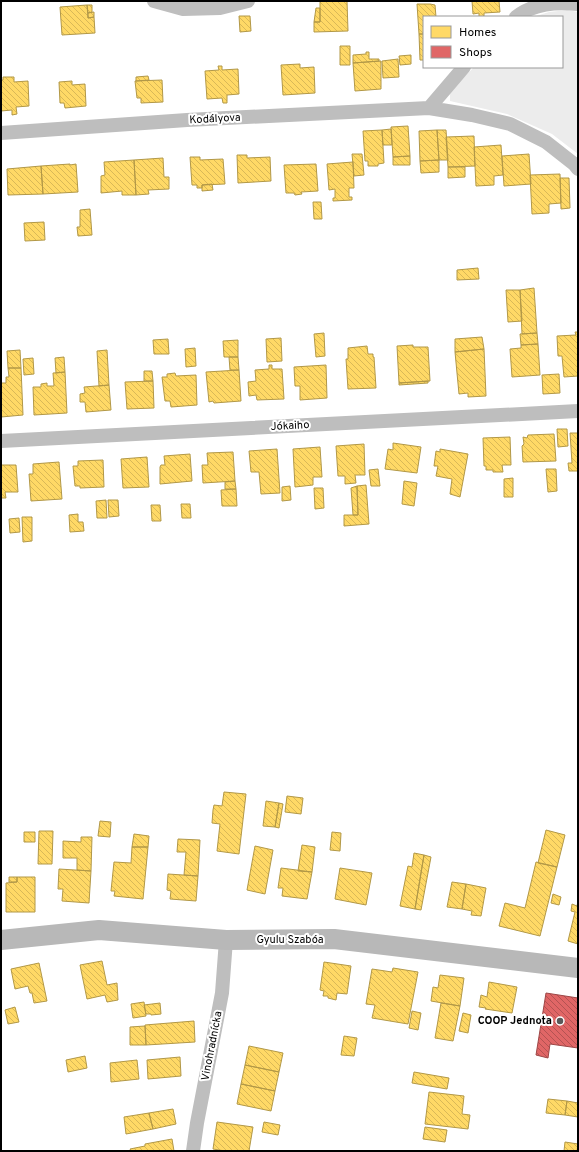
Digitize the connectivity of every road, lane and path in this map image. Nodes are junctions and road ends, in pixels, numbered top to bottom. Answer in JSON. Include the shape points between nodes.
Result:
{"nodes":[{"id":1,"x":154,"y":1,"type":"edge"},
{"id":2,"x":248,"y":1,"type":"edge"},
{"id":3,"x":578,"y":4,"type":"edge"},
{"id":4,"x":517,"y":16,"type":"edge"},
{"id":5,"x":463,"y":68,"type":"edge"},
{"id":6,"x":429,"y":108,"type":"junction"},
{"id":7,"x":1,"y":133,"type":"edge"},
{"id":8,"x":578,"y":169,"type":"edge"},
{"id":9,"x":578,"y":411,"type":"edge"},
{"id":10,"x":1,"y":441,"type":"edge"},
{"id":11,"x":1,"y":940,"type":"edge"},
{"id":12,"x":226,"y":940,"type":"junction"},
{"id":13,"x":578,"y":968,"type":"edge"},
{"id":14,"x":193,"y":1151,"type":"edge"}],
"edges":[{"from":1,"to":2,"type":"street","via":[[182,9],[220,8]]},
{"from":3,"to":4,"type":"street","via":[[543,4]]},
{"from":5,"to":6,"type":"street"},
{"from":6,"to":7,"type":"street","name":"Kodályova","via":[[187,120]]},
{"from":6,"to":8,"type":"street","name":"Kodályova","via":[[510,124],[546,142]]},
{"from":9,"to":10,"type":"street","name":"Jókaiho"},
{"from":11,"to":12,"type":"street","name":"Gyulu Szabóa","via":[[100,930]]},
{"from":12,"to":13,"type":"street","name":"Gyulu Szabóa","via":[[334,939]]},
{"from":12,"to":14,"type":"street","name":"Vinohradnícka","via":[[222,993]]}]}
